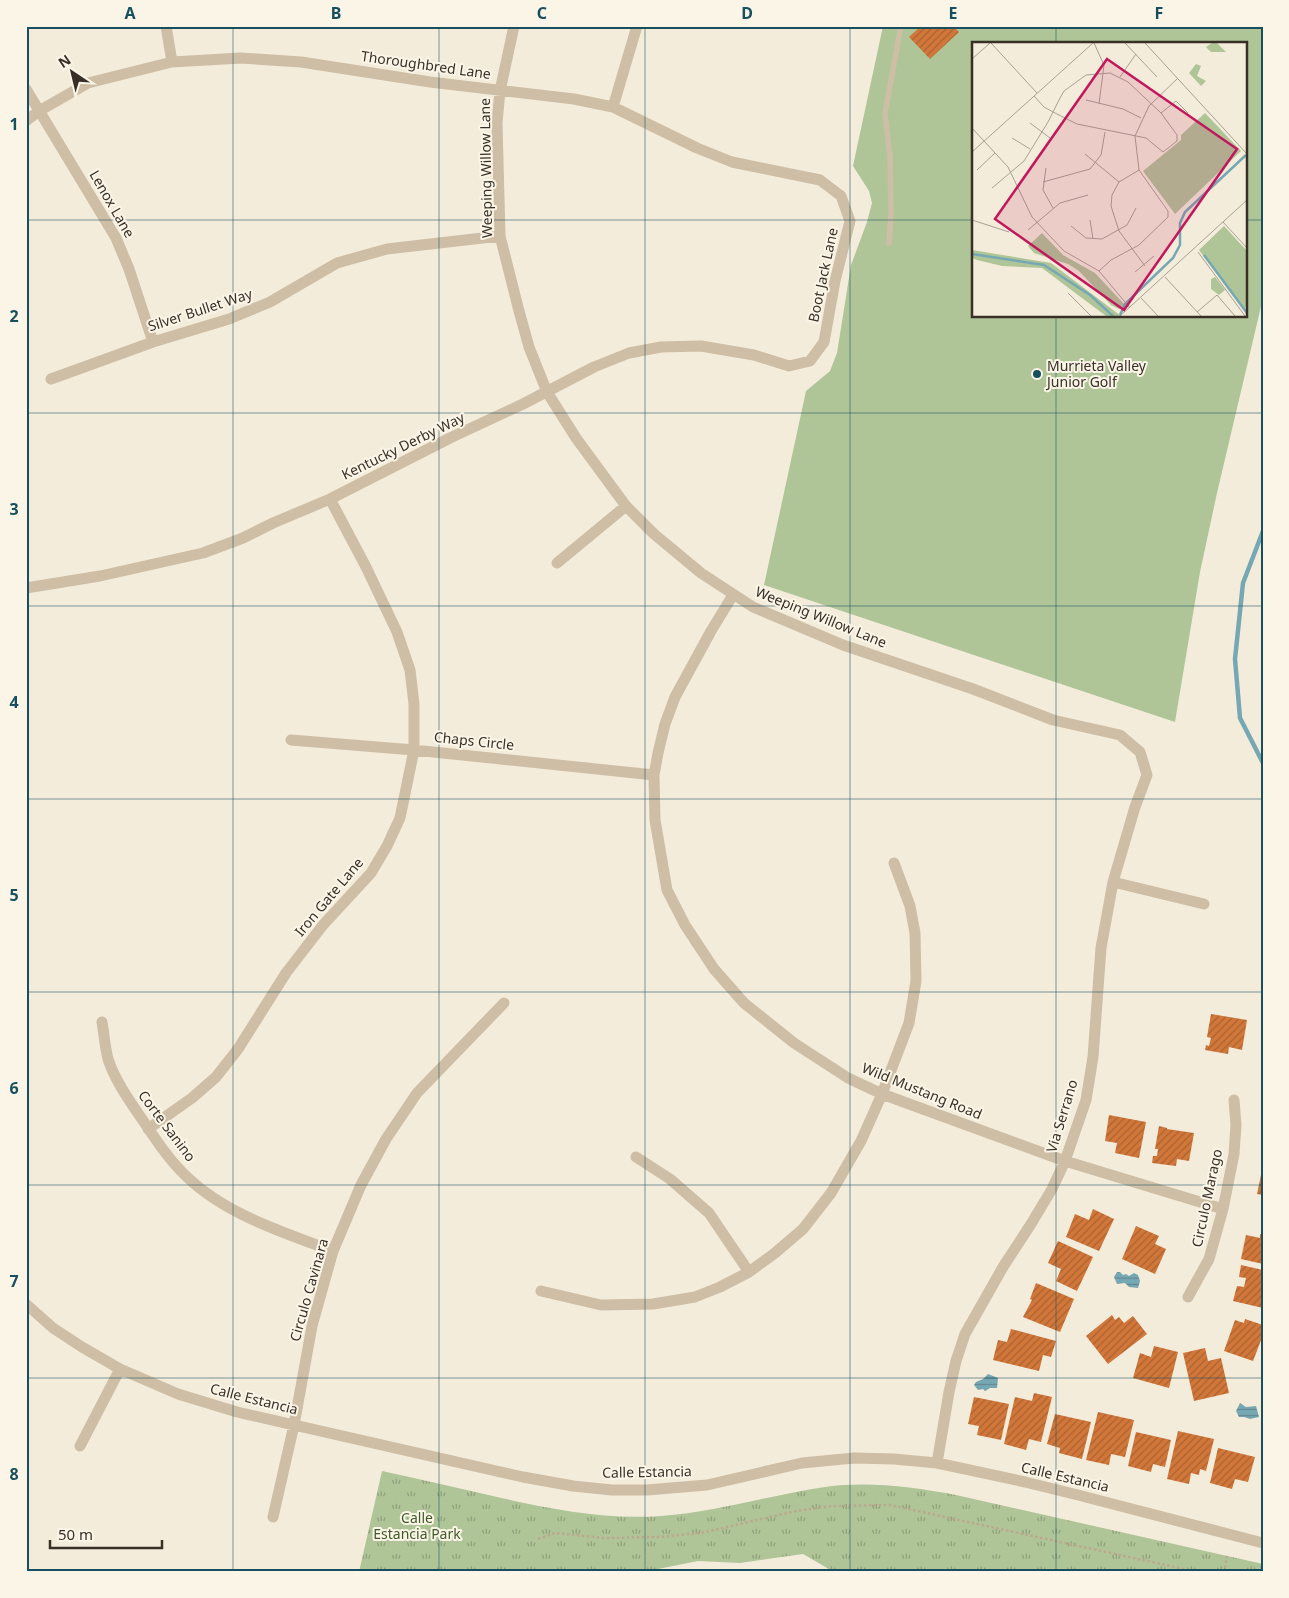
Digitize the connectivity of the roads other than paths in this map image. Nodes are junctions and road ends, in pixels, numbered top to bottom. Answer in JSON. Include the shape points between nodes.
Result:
{"nodes":[{"id":1,"x":166,"y":26,"type":"edge"},
{"id":2,"x":514,"y":26,"type":"edge"},
{"id":3,"x":636,"y":26,"type":"edge"},
{"id":4,"x":901,"y":26,"type":"edge"},
{"id":5,"x":172,"y":62,"type":"junction"},
{"id":6,"x":26,"y":89,"type":"edge"},
{"id":7,"x":500,"y":91,"type":"junction"},
{"id":8,"x":613,"y":107,"type":"junction"},
{"id":9,"x":39,"y":111,"type":"junction"},
{"id":10,"x":26,"y":121,"type":"edge"},
{"id":11,"x":820,"y":180,"type":"joint"},
{"id":12,"x":500,"y":236,"type":"junction"},
{"id":13,"x":889,"y":243,"type":"dead end"},
{"id":14,"x":153,"y":342,"type":"junction"},
{"id":15,"x":789,"y":366,"type":"joint"},
{"id":16,"x":51,"y":379,"type":"dead end"},
{"id":17,"x":547,"y":392,"type":"junction"},
{"id":18,"x":330,"y":499,"type":"junction"},
{"id":19,"x":626,"y":506,"type":"junction"},
{"id":20,"x":557,"y":563,"type":"dead end"},
{"id":21,"x":26,"y":588,"type":"edge"},
{"id":22,"x":733,"y":595,"type":"junction"},
{"id":23,"x":1120,"y":736,"type":"joint"},
{"id":24,"x":291,"y":740,"type":"dead end"},
{"id":25,"x":414,"y":750,"type":"junction"},
{"id":26,"x":654,"y":775,"type":"junction"},
{"id":27,"x":894,"y":863,"type":"dead end"},
{"id":28,"x":1113,"y":882,"type":"junction"},
{"id":29,"x":1204,"y":904,"type":"dead end"},
{"id":30,"x":504,"y":1003,"type":"dead end"},
{"id":31,"x":102,"y":1022,"type":"dead end"},
{"id":32,"x":882,"y":1094,"type":"junction"},
{"id":33,"x":1234,"y":1100,"type":"dead end"},
{"id":34,"x":148,"y":1129,"type":"junction"},
{"id":35,"x":636,"y":1157,"type":"dead end"},
{"id":36,"x":1065,"y":1161,"type":"junction"},
{"id":37,"x":1223,"y":1209,"type":"junction"},
{"id":38,"x":333,"y":1252,"type":"junction"},
{"id":39,"x":749,"y":1272,"type":"junction"},
{"id":40,"x":541,"y":1291,"type":"dead end"},
{"id":41,"x":1188,"y":1297,"type":"dead end"},
{"id":42,"x":26,"y":1304,"type":"edge"},
{"id":43,"x":120,"y":1369,"type":"junction"},
{"id":44,"x":294,"y":1425,"type":"junction"},
{"id":45,"x":80,"y":1446,"type":"dead end"},
{"id":46,"x":936,"y":1463,"type":"junction"},
{"id":47,"x":273,"y":1517,"type":"dead end"},
{"id":48,"x":1263,"y":1543,"type":"edge"}],
"edges":[{"from":1,"to":5,"type":"street"},
{"from":2,"to":7,"type":"street","name":"Weeping Willow Lane"},
{"from":3,"to":8,"type":"street"},
{"from":4,"to":13,"type":"lane","via":[[885,113],[890,157]]},
{"from":5,"to":7,"type":"street","name":"Thoroughbred Lane","via":[[241,58],[301,62]]},
{"from":5,"to":9,"type":"street","name":"Thoroughbred Lane","via":[[88,84]]},
{"from":6,"to":9,"type":"street","name":"Lenox Lane"},
{"from":7,"to":8,"type":"street","name":"Thoroughbred Lane"},
{"from":7,"to":12,"type":"street","name":"Weeping Willow Lane","via":[[497,123]]},
{"from":8,"to":11,"type":"street","name":"Thoroughbred Lane","via":[[732,162]]},
{"from":9,"to":10,"type":"street","name":"Thoroughbred Lane"},
{"from":9,"to":14,"type":"street","name":"Lenox Lane","via":[[116,238]]},
{"from":11,"to":15,"type":"street","name":"Boot Jack Lane","via":[[842,196],[850,221],[824,342],[810,361]]},
{"from":12,"to":14,"type":"street","name":"Silver Bullet Way","via":[[387,249],[337,263],[270,302],[229,319]]},
{"from":12,"to":17,"type":"street","name":"Weeping Willow Lane","via":[[527,338]]},
{"from":14,"to":16,"type":"street","name":"Silver Bullet Way"},
{"from":15,"to":17,"type":"street","name":"Kentucky Derby Way","via":[[754,355],[701,346],[661,347],[628,353]]},
{"from":17,"to":18,"type":"street","name":"Kentucky Derby Way"},
{"from":17,"to":19,"type":"street","name":"Weeping Willow Lane"},
{"from":18,"to":21,"type":"street","name":"Kentucky Derby Way","via":[[203,553],[100,576]]},
{"from":18,"to":25,"type":"street","name":"Iron Gate Lane","via":[[393,624],[410,670]]},
{"from":19,"to":20,"type":"street"},
{"from":19,"to":22,"type":"street","name":"Weeping Willow Lane","via":[[667,545]]},
{"from":22,"to":23,"type":"street","name":"Weeping Willow Lane","via":[[753,607],[843,645],[1053,720]]},
{"from":22,"to":26,"type":"street","name":"Wild Mustang Road","via":[[676,697],[660,743]]},
{"from":23,"to":28,"type":"street","name":"Via Serrano","via":[[1140,752],[1147,775]]},
{"from":24,"to":25,"type":"street","name":"Chaps Circle"},
{"from":25,"to":26,"type":"street","name":"Chaps Circle"},
{"from":25,"to":34,"type":"street","name":"Iron Gate Lane","via":[[400,818],[371,873],[323,925],[286,973],[238,1049],[216,1077]]},
{"from":26,"to":32,"type":"street","name":"Wild Mustang Road","via":[[655,820],[667,890],[714,969],[744,1003],[794,1043],[848,1078]]},
{"from":27,"to":32,"type":"street","via":[[910,906],[915,933],[916,981],[909,1023]]},
{"from":28,"to":29,"type":"street"},
{"from":28,"to":36,"type":"street","name":"Via Serrano","via":[[1101,948],[1093,1058],[1086,1100]]},
{"from":30,"to":38,"type":"street","name":"Circulo Cavinara","via":[[407,1108],[361,1185]]},
{"from":31,"to":34,"type":"street","name":"Corte Sanino","via":[[108,1060],[124,1093]]},
{"from":32,"to":36,"type":"street","name":"Wild Mustang Road"},
{"from":32,"to":39,"type":"street","via":[[861,1141],[831,1193],[803,1230]]},
{"from":33,"to":37,"type":"street","name":"Circulo Marago","via":[[1234,1154]]},
{"from":34,"to":38,"type":"street","name":"Corte Sanino","via":[[186,1176],[205,1192],[244,1215]]},
{"from":35,"to":39,"type":"street","via":[[710,1213]]},
{"from":36,"to":37,"type":"street","name":"Wild Mustang Road"},
{"from":36,"to":46,"type":"street","name":"Via Serrano","via":[[1052,1189],[965,1334],[951,1384]]},
{"from":37,"to":41,"type":"street","name":"Circulo Marago","via":[[1209,1259]]},
{"from":38,"to":44,"type":"street","name":"Circulo Cavinara","via":[[312,1326]]},
{"from":39,"to":40,"type":"street","via":[[695,1297],[653,1304],[601,1305]]},
{"from":42,"to":43,"type":"street","name":"Calle Estancia","via":[[53,1328]]},
{"from":43,"to":44,"type":"street","name":"Calle Estancia","via":[[178,1394]]},
{"from":43,"to":45,"type":"street"},
{"from":44,"to":46,"type":"street","name":"Calle Estancia","via":[[523,1477],[612,1490],[706,1485],[802,1464],[854,1458]]},
{"from":44,"to":47,"type":"street","name":"Circulo Cavinara"},
{"from":46,"to":48,"type":"street","name":"Calle Estancia","via":[[1078,1495]]}]}
